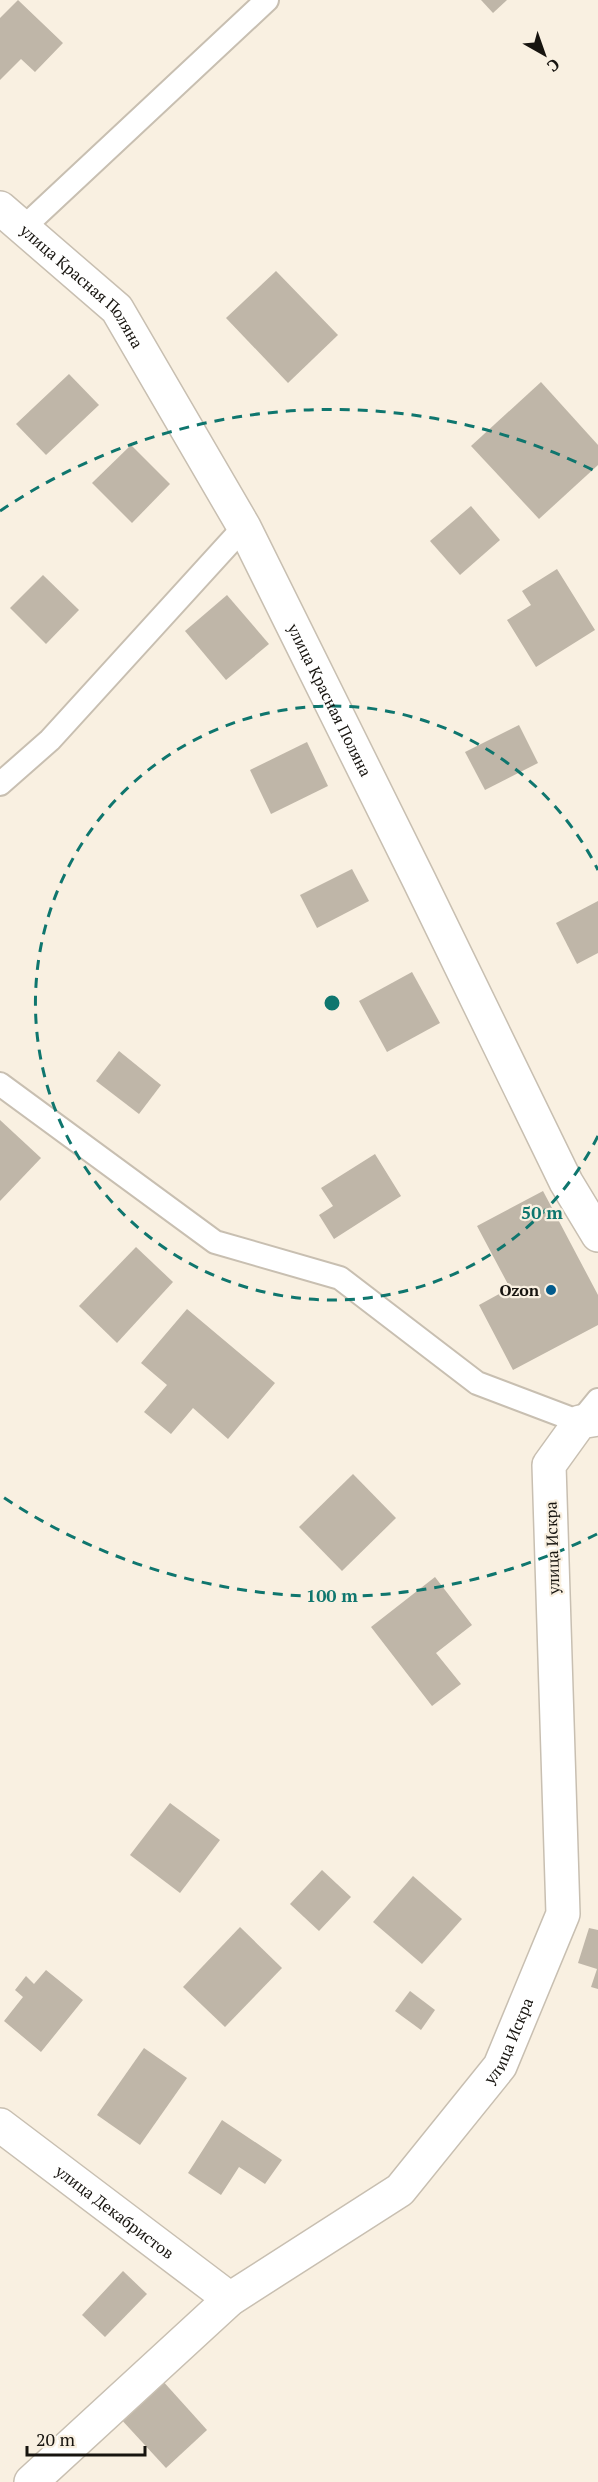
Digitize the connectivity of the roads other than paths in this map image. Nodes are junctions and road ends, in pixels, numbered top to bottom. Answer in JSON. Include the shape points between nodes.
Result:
{"nodes":[{"id":1,"x":267,"y":0,"type":"edge"},
{"id":2,"x":12,"y":218,"type":"edge"},
{"id":3,"x":244,"y":527,"type":"junction"},
{"id":4,"x":0,"y":784,"type":"edge"},
{"id":5,"x":0,"y":1084,"type":"edge"},
{"id":6,"x":598,"y":1235,"type":"edge"},
{"id":7,"x":592,"y":1414,"type":"edge"},
{"id":8,"x":0,"y":2125,"type":"edge"},
{"id":9,"x":230,"y":2299,"type":"junction"},
{"id":10,"x":31,"y":2482,"type":"edge"}],
"edges":[{"from":1,"to":2,"type":"lane"},
{"from":2,"to":3,"type":"street","name":"улица Красная Поляна","via":[[117,309]]},
{"from":3,"to":4,"type":"lane","via":[[50,740]]},
{"from":3,"to":6,"type":"street","name":"улица Красная Поляна","via":[[566,1182]]},
{"from":5,"to":7,"type":"lane","via":[[215,1242],[340,1278],[477,1383]]},
{"from":7,"to":9,"type":"street","name":"улица Искра","via":[[549,1465],[563,1914],[500,2066],[400,2190]]},
{"from":8,"to":9,"type":"street","name":"улица Декабристов"},
{"from":9,"to":10,"type":"street","name":"улица Искра"}]}
